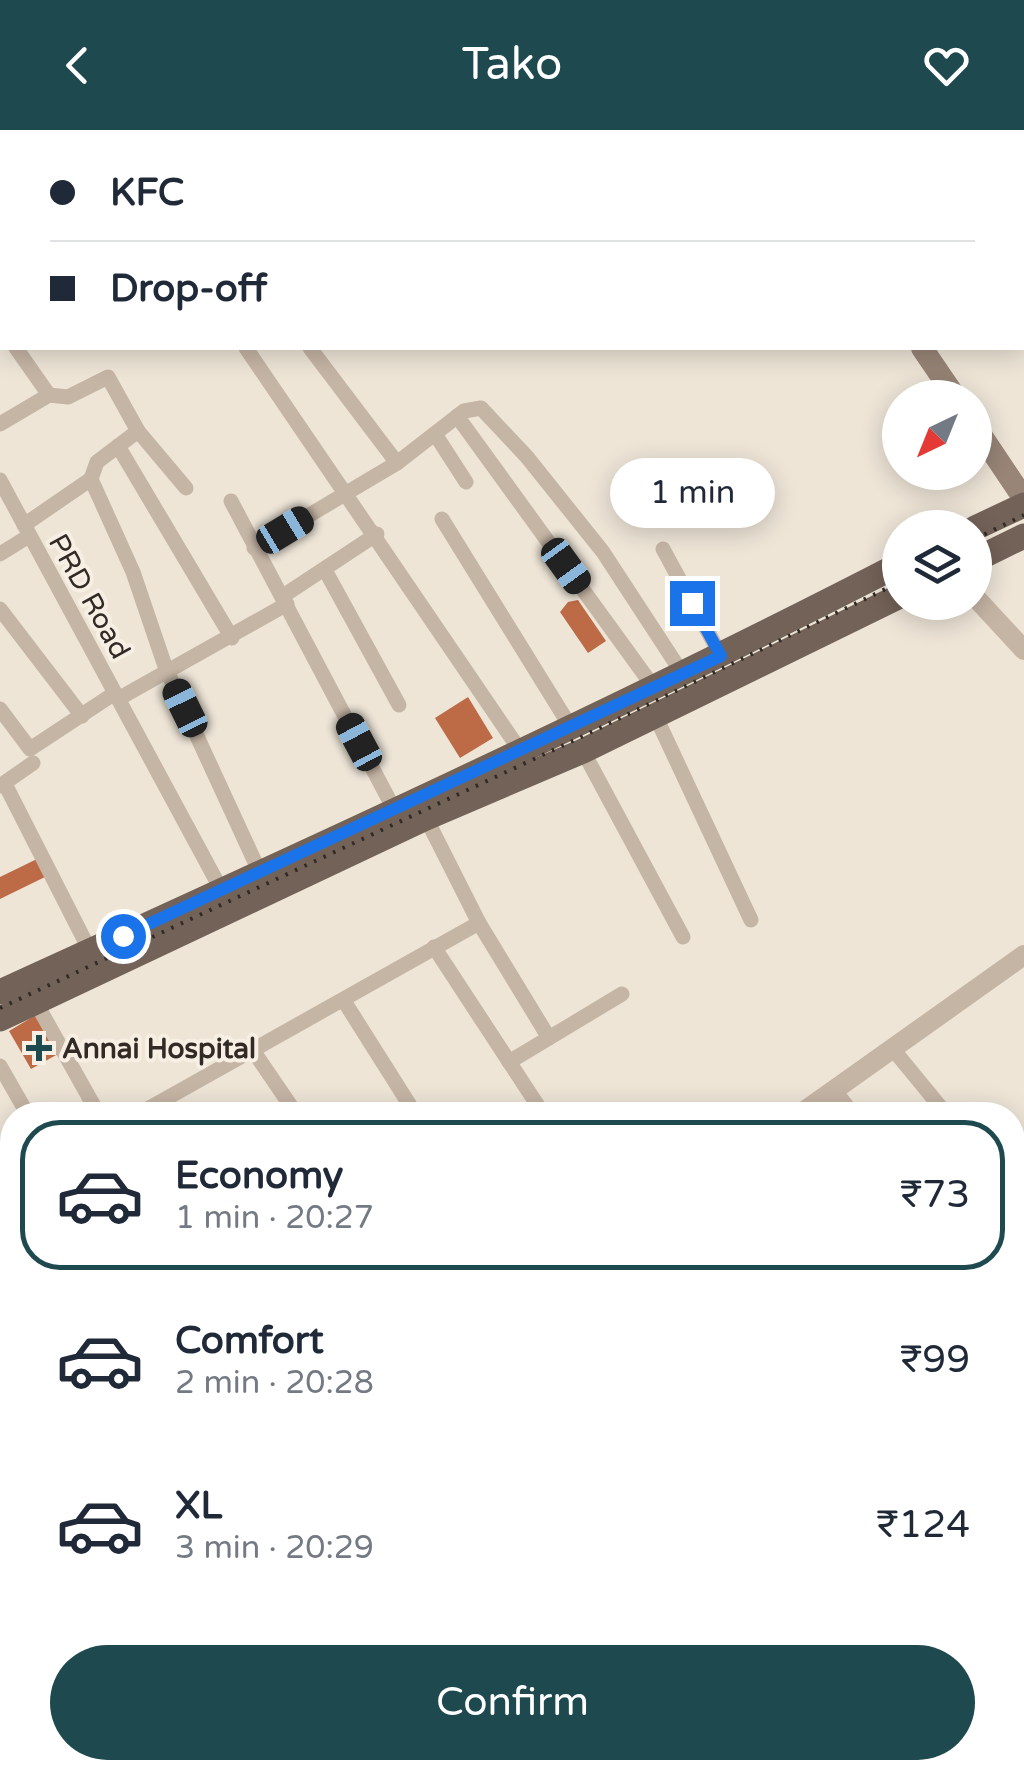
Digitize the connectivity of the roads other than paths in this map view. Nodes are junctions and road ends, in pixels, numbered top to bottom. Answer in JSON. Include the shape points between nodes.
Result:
{"nodes":[{"id":1,"x":17,"y":350,"type":"edge"},
{"id":2,"x":247,"y":350,"type":"edge"},
{"id":3,"x":312,"y":350,"type":"edge"},
{"id":4,"x":923,"y":350,"type":"edge"},
{"id":5,"x":944,"y":380,"type":"edge"},
{"id":6,"x":49,"y":395,"type":"junction"},
{"id":7,"x":457,"y":416,"type":"junction"},
{"id":8,"x":0,"y":424,"type":"edge"},
{"id":9,"x":138,"y":431,"type":"junction"},
{"id":10,"x":435,"y":434,"type":"junction"},
{"id":11,"x":118,"y":446,"type":"junction"},
{"id":12,"x":992,"y":452,"type":"edge"},
{"id":13,"x":397,"y":463,"type":"junction"},
{"id":14,"x":91,"y":479,"type":"junction"},
{"id":15,"x":0,"y":480,"type":"edge"},
{"id":16,"x":466,"y":482,"type":"dead end"},
{"id":17,"x":186,"y":488,"type":"dead end"},
{"id":18,"x":346,"y":493,"type":"junction"},
{"id":19,"x":231,"y":501,"type":"dead end"},
{"id":20,"x":1024,"y":502,"type":"edge"},
{"id":21,"x":442,"y":519,"type":"dead end"},
{"id":22,"x":992,"y":519,"type":"edge"},
{"id":23,"x":26,"y":531,"type":"junction"},
{"id":24,"x":377,"y":534,"type":"junction"},
{"id":25,"x":1024,"y":536,"type":"edge"},
{"id":26,"x":254,"y":548,"type":"junction"},
{"id":27,"x":663,"y":550,"type":"dead end"},
{"id":28,"x":992,"y":552,"type":"edge"},
{"id":29,"x":0,"y":554,"type":"edge"},
{"id":30,"x":325,"y":570,"type":"junction"},
{"id":31,"x":882,"y":573,"type":"edge"},
{"id":32,"x":285,"y":600,"type":"junction"},
{"id":33,"x":882,"y":605,"type":"edge"},
{"id":34,"x":0,"y":609,"type":"edge"},
{"id":35,"x":992,"y":616,"type":"edge"},
{"id":36,"x":232,"y":638,"type":"junction"},
{"id":37,"x":1024,"y":650,"type":"edge"},
{"id":38,"x":721,"y":656,"type":"junction"},
{"id":39,"x":168,"y":672,"type":"junction"},
{"id":40,"x":682,"y":673,"type":"junction"},
{"id":41,"x":652,"y":685,"type":"junction"},
{"id":42,"x":116,"y":696,"type":"junction"},
{"id":43,"x":399,"y":704,"type":"dead end"},
{"id":44,"x":0,"y":709,"type":"edge"},
{"id":45,"x":654,"y":714,"type":"junction"},
{"id":46,"x":82,"y":716,"type":"junction"},
{"id":47,"x":570,"y":726,"type":"junction"},
{"id":48,"x":519,"y":749,"type":"junction"},
{"id":49,"x":583,"y":751,"type":"junction"},
{"id":50,"x":34,"y":762,"type":"dead end"},
{"id":51,"x":2,"y":785,"type":"edge"},
{"id":52,"x":395,"y":811,"type":"junction"},
{"id":53,"x":426,"y":818,"type":"junction"},
{"id":54,"x":261,"y":874,"type":"junction"},
{"id":55,"x":223,"y":892,"type":"junction"},
{"id":56,"x":752,"y":920,"type":"dead end"},
{"id":57,"x":479,"y":923,"type":"junction"},
{"id":58,"x":683,"y":937,"type":"dead end"},
{"id":59,"x":434,"y":947,"type":"junction"},
{"id":60,"x":90,"y":951,"type":"junction"},
{"id":61,"x":1024,"y":955,"type":"edge"},
{"id":62,"x":0,"y":992,"type":"edge"},
{"id":63,"x":622,"y":994,"type":"dead end"},
{"id":64,"x":344,"y":1001,"type":"junction"},
{"id":65,"x":35,"y":1002,"type":"junction"},
{"id":66,"x":0,"y":1019,"type":"edge"},
{"id":67,"x":549,"y":1038,"type":"junction"},
{"id":68,"x":892,"y":1048,"type":"junction"},
{"id":69,"x":252,"y":1049,"type":"junction"},
{"id":70,"x":510,"y":1062,"type":"junction"},
{"id":71,"x":0,"y":1066,"type":"edge"},
{"id":72,"x":834,"y":1090,"type":"junction"},
{"id":73,"x":21,"y":1102,"type":"edge"},
{"id":74,"x":93,"y":1102,"type":"edge"},
{"id":75,"x":175,"y":1102,"type":"edge"},
{"id":76,"x":288,"y":1102,"type":"edge"},
{"id":77,"x":408,"y":1102,"type":"edge"},
{"id":78,"x":536,"y":1102,"type":"edge"},
{"id":79,"x":817,"y":1102,"type":"edge"},
{"id":80,"x":844,"y":1102,"type":"edge"},
{"id":81,"x":936,"y":1102,"type":"edge"}],
"edges":[{"from":1,"to":6,"type":"street"},
{"from":2,"to":18,"type":"street"},
{"from":3,"to":13,"type":"street"},
{"from":4,"to":5,"type":"main road"},
{"from":6,"to":8,"type":"street"},
{"from":6,"to":9,"type":"street","via":[[68,398],[108,377]]},
{"from":7,"to":10,"type":"street"},
{"from":7,"to":40,"type":"street","via":[[475,406],[488,411],[603,552]]},
{"from":7,"to":41,"type":"street"},
{"from":9,"to":11,"type":"street"},
{"from":9,"to":17,"type":"street"},
{"from":10,"to":13,"type":"street"},
{"from":10,"to":16,"type":"street"},
{"from":11,"to":14,"type":"street","via":[[97,462]]},
{"from":11,"to":36,"type":"street"},
{"from":12,"to":20,"type":"main road"},
{"from":13,"to":18,"type":"street"},
{"from":14,"to":23,"type":"street"},
{"from":14,"to":39,"type":"street"},
{"from":15,"to":23,"type":"street","name":"PRD Road"},
{"from":18,"to":24,"type":"street"},
{"from":18,"to":26,"type":"street"},
{"from":19,"to":26,"type":"street"},
{"from":20,"to":22,"type":"main road"},
{"from":21,"to":47,"type":"street"},
{"from":23,"to":29,"type":"street"},
{"from":23,"to":42,"type":"street","name":"PRD Road"},
{"from":24,"to":30,"type":"street"},
{"from":24,"to":48,"type":"street"},
{"from":25,"to":28,"type":"main road"},
{"from":26,"to":32,"type":"street"},
{"from":27,"to":38,"type":"street"},
{"from":30,"to":32,"type":"street"},
{"from":30,"to":43,"type":"street"},
{"from":31,"to":38,"type":"main road"},
{"from":32,"to":36,"type":"street"},
{"from":32,"to":52,"type":"street"},
{"from":33,"to":45,"type":"main road"},
{"from":34,"to":46,"type":"street"},
{"from":35,"to":37,"type":"street"},
{"from":36,"to":39,"type":"street"},
{"from":38,"to":40,"type":"main road"},
{"from":39,"to":42,"type":"street"},
{"from":39,"to":54,"type":"street"},
{"from":40,"to":41,"type":"main road"},
{"from":41,"to":47,"type":"main road"},
{"from":42,"to":46,"type":"street"},
{"from":42,"to":55,"type":"street","name":"PRD Road"},
{"from":44,"to":46,"type":"street","via":[[30,750]]},
{"from":45,"to":49,"type":"main road"},
{"from":45,"to":56,"type":"street"},
{"from":47,"to":48,"type":"main road"},
{"from":48,"to":52,"type":"main road"},
{"from":49,"to":53,"type":"main road"},
{"from":49,"to":58,"type":"street"},
{"from":50,"to":51,"type":"street"},
{"from":51,"to":60,"type":"street"},
{"from":52,"to":54,"type":"main road"},
{"from":53,"to":57,"type":"street"},
{"from":53,"to":65,"type":"main road"},
{"from":54,"to":55,"type":"main road"},
{"from":55,"to":60,"type":"main road"},
{"from":57,"to":59,"type":"street"},
{"from":57,"to":67,"type":"street"},
{"from":59,"to":64,"type":"street"},
{"from":59,"to":70,"type":"street"},
{"from":60,"to":62,"type":"main road"},
{"from":61,"to":68,"type":"street"},
{"from":63,"to":67,"type":"street"},
{"from":64,"to":69,"type":"street"},
{"from":64,"to":77,"type":"street"},
{"from":65,"to":66,"type":"main road"},
{"from":65,"to":74,"type":"street"},
{"from":67,"to":70,"type":"street"},
{"from":68,"to":72,"type":"street"},
{"from":68,"to":81,"type":"street"},
{"from":69,"to":75,"type":"street"},
{"from":69,"to":76,"type":"street"},
{"from":70,"to":78,"type":"street"},
{"from":71,"to":73,"type":"street"},
{"from":72,"to":79,"type":"street"},
{"from":72,"to":80,"type":"street"}]}
